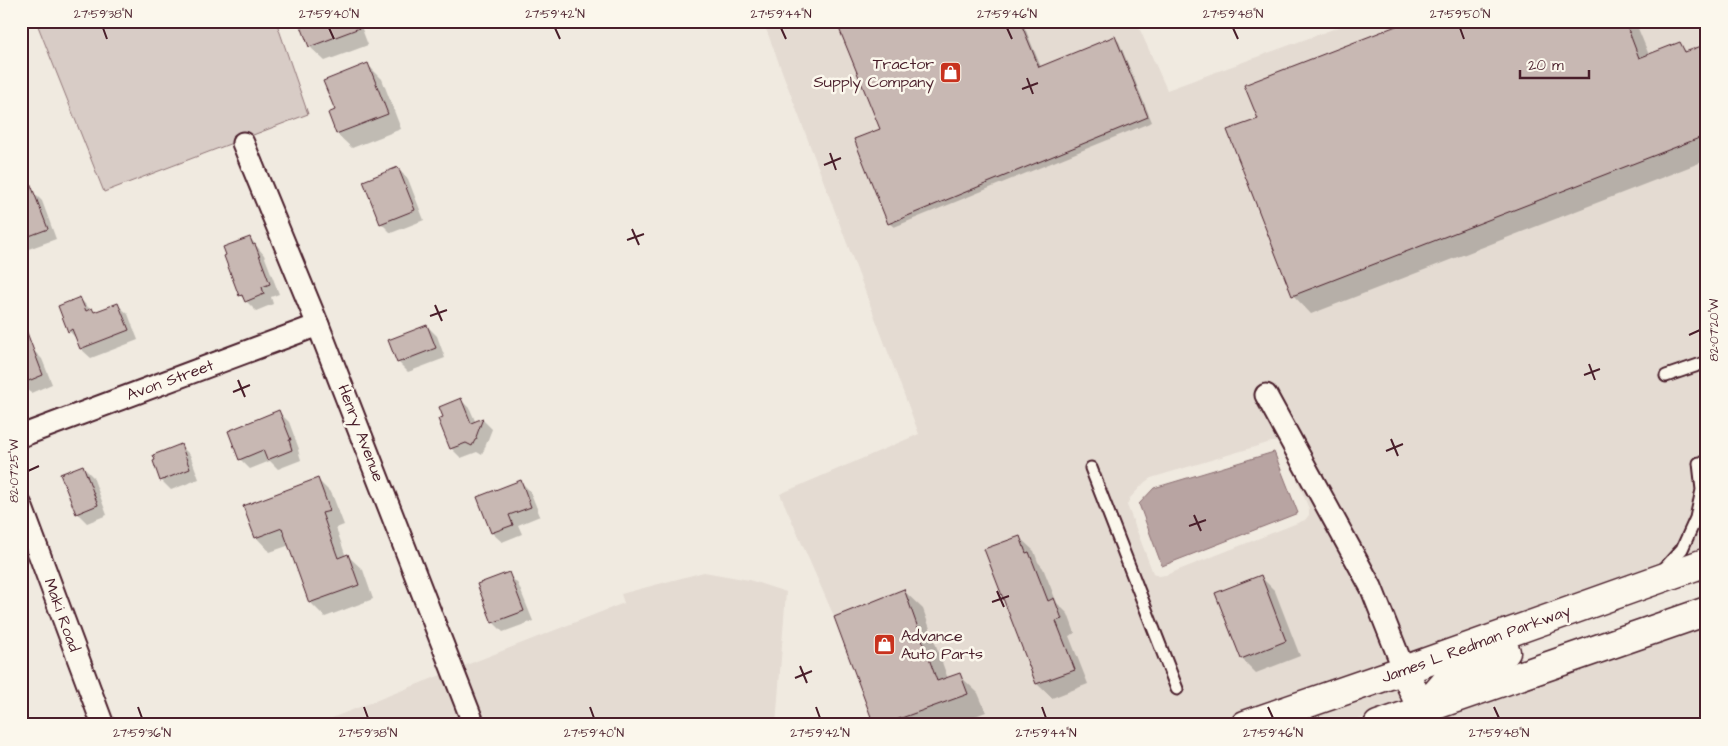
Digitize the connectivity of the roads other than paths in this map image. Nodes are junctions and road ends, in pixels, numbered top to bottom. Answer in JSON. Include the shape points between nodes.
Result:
{"nodes":[{"id":1,"x":243,"y":143,"type":"dead end"},
{"id":2,"x":318,"y":325,"type":"junction"},
{"id":3,"x":1707,"y":362,"type":"edge"},
{"id":4,"x":1666,"y":376,"type":"dead end"},
{"id":5,"x":1266,"y":395,"type":"dead end"},
{"id":6,"x":21,"y":436,"type":"edge"},
{"id":7,"x":1091,"y":468,"type":"dead end"},
{"id":8,"x":1707,"y":477,"type":"edge"},
{"id":9,"x":21,"y":505,"type":"edge"},
{"id":10,"x":1707,"y":562,"type":"edge"},
{"id":11,"x":1707,"y":568,"type":"edge"},
{"id":12,"x":1654,"y":580,"type":"junction"},
{"id":13,"x":1707,"y":611,"type":"edge"},
{"id":14,"x":1404,"y":670,"type":"junction"},
{"id":15,"x":1177,"y":689,"type":"dead end"},
{"id":16,"x":1426,"y":717,"type":"edge"},
{"id":17,"x":102,"y":725,"type":"edge"},
{"id":18,"x":474,"y":725,"type":"edge"},
{"id":19,"x":1245,"y":725,"type":"edge"},
{"id":20,"x":1378,"y":725,"type":"edge"}],
"edges":[{"from":1,"to":2,"type":"street","name":"Henry Avenue"},
{"from":2,"to":6,"type":"street","name":"Avon Street"},
{"from":2,"to":18,"type":"street","name":"Henry Avenue"},
{"from":3,"to":4,"type":"lane"},
{"from":5,"to":14,"type":"street","via":[[1371,587]]},
{"from":7,"to":15,"type":"lane"},
{"from":8,"to":12,"type":"lane","via":[[1699,463],[1702,490],[1696,518],[1682,549]]},
{"from":9,"to":17,"type":"street","name":"Maki Road"},
{"from":10,"to":12,"type":"main road","name":"James L Redman Parkway"},
{"from":11,"to":16,"type":"main road","via":[[1685,589],[1480,661],[1446,682]]},
{"from":12,"to":14,"type":"main road","name":"James L Redman Parkway"},
{"from":13,"to":16,"type":"main road"},
{"from":14,"to":16,"type":"main road"},
{"from":14,"to":19,"type":"main road","name":"James L Redman Parkway"},
{"from":16,"to":20,"type":"main road"}]}
